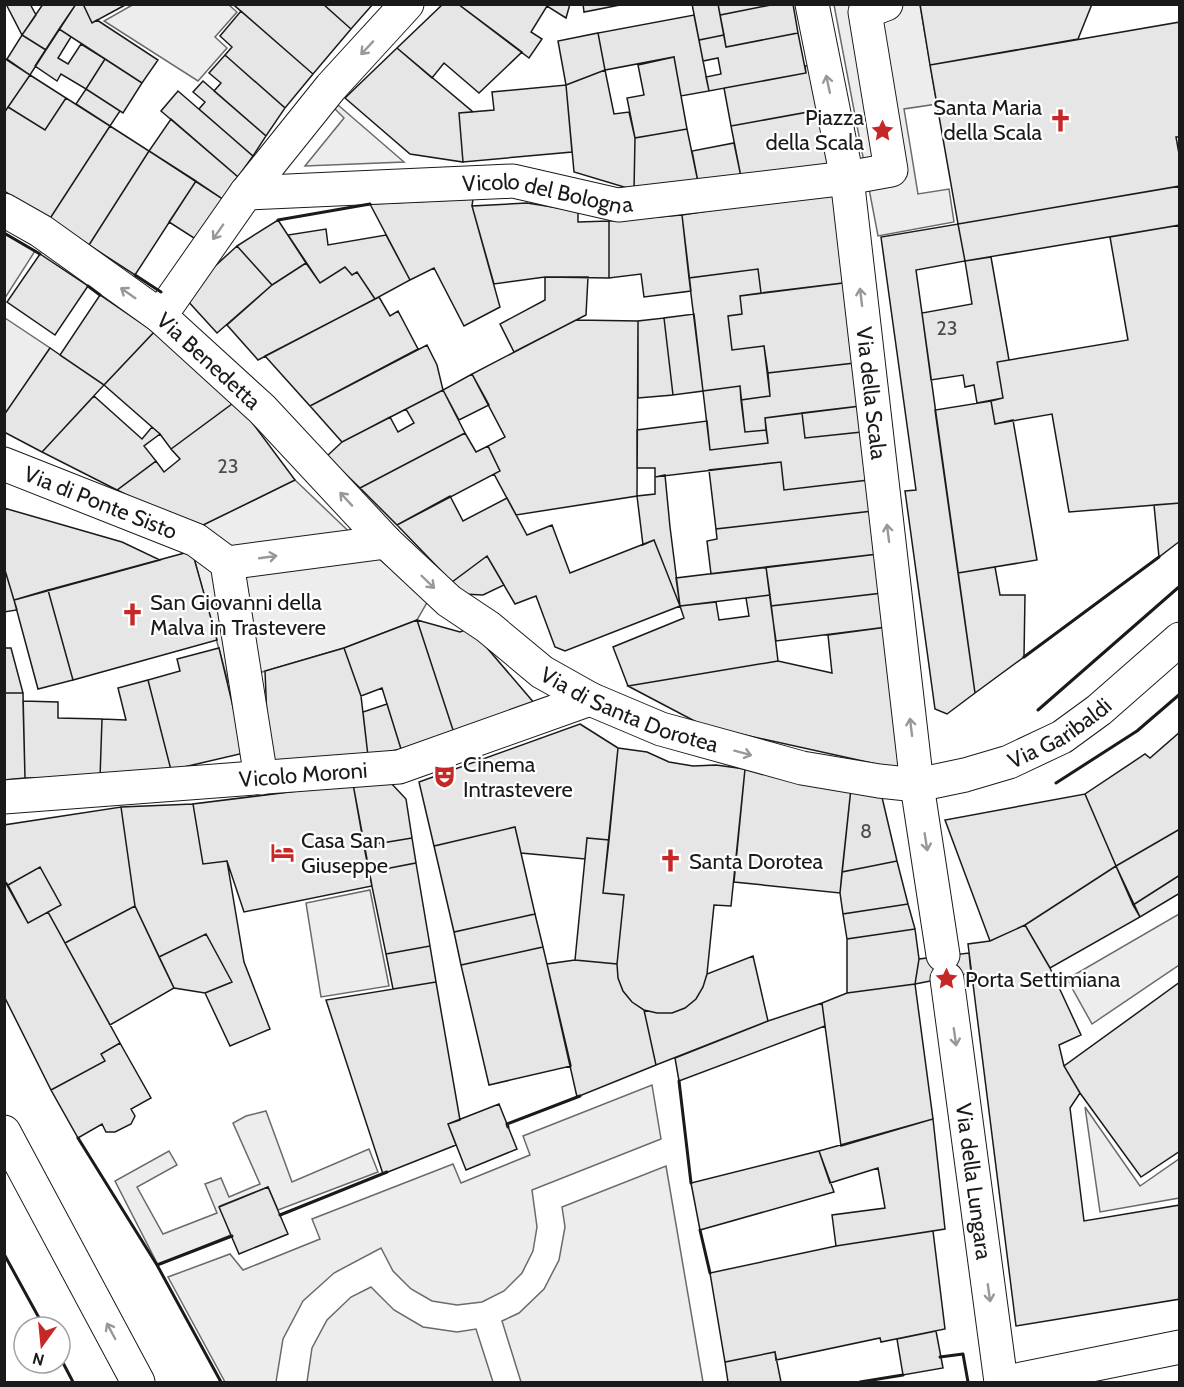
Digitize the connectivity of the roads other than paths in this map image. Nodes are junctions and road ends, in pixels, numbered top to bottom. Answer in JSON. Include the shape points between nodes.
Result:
{"nodes":[{"id":1,"x":407,"y":4,"type":"edge"},
{"id":2,"x":812,"y":4,"type":"edge"},
{"id":3,"x":886,"y":4,"type":"edge"},
{"id":4,"x":847,"y":178,"type":"junction"},
{"id":5,"x":246,"y":192,"type":"junction"},
{"id":6,"x":4,"y":210,"type":"edge"},
{"id":7,"x":160,"y":316,"type":"junction"},
{"id":8,"x":4,"y":464,"type":"edge"},
{"id":9,"x":386,"y":542,"type":"junction"},
{"id":10,"x":227,"y":563,"type":"junction"},
{"id":11,"x":1179,"y":639,"type":"edge"},
{"id":12,"x":590,"y":699,"type":"junction"},
{"id":13,"x":261,"y":778,"type":"junction"},
{"id":14,"x":917,"y":785,"type":"junction"},
{"id":15,"x":4,"y":797,"type":"edge"},
{"id":16,"x":945,"y":967,"type":"joint"},
{"id":17,"x":4,"y":1132,"type":"edge"},
{"id":18,"x":1179,"y":1347,"type":"edge"},
{"id":19,"x":138,"y":1383,"type":"edge"},
{"id":20,"x":1001,"y":1383,"type":"edge"},
{"id":21,"x":1007,"y":1383,"type":"edge"}],
"edges":[{"from":1,"to":5,"type":"street","one_way":true,"via":[[331,87]]},
{"from":4,"to":2,"type":"street","name":"Via della Scala","one_way":true},
{"from":3,"to":4,"type":"street","via":[[865,12],[891,170]]},
{"from":4,"to":5,"type":"street","name":"Vicolo del Bologna","via":[[618,205],[513,181]]},
{"from":14,"to":4,"type":"street","name":"Via della Scala","one_way":true},
{"from":5,"to":7,"type":"street","one_way":true},
{"from":7,"to":6,"type":"street","name":"Via Benedetta","one_way":true,"via":[[41,231]]},
{"from":9,"to":7,"type":"street","name":"Via Benedetta","one_way":true,"via":[[262,409]]},
{"from":8,"to":10,"type":"street","name":"Via di Ponte Sisto","via":[[196,540]]},
{"from":10,"to":9,"type":"street","one_way":true},
{"from":9,"to":12,"type":"street","name":"Via di Santa Dorotea","one_way":true,"via":[[449,601],[489,627],[542,672]]},
{"from":10,"to":13,"type":"street"},
{"from":11,"to":14,"type":"street","name":"Via Garibaldi","via":[[1099,710],[1062,737],[1010,762]]},
{"from":12,"to":13,"type":"street","name":"Vicolo Moroni","via":[[399,766]]},
{"from":12,"to":14,"type":"street","name":"Via di Santa Dorotea","one_way":true,"via":[[661,729],[802,768]]},
{"from":13,"to":15,"type":"street","name":"Vicolo Moroni"},
{"from":14,"to":16,"type":"street","name":"Via della Scala","one_way":true},
{"from":16,"to":20,"type":"street","name":"Via della Lungara","one_way":true},
{"from":19,"to":17,"type":"street","one_way":true},
{"from":18,"to":21,"type":"street"}]}
